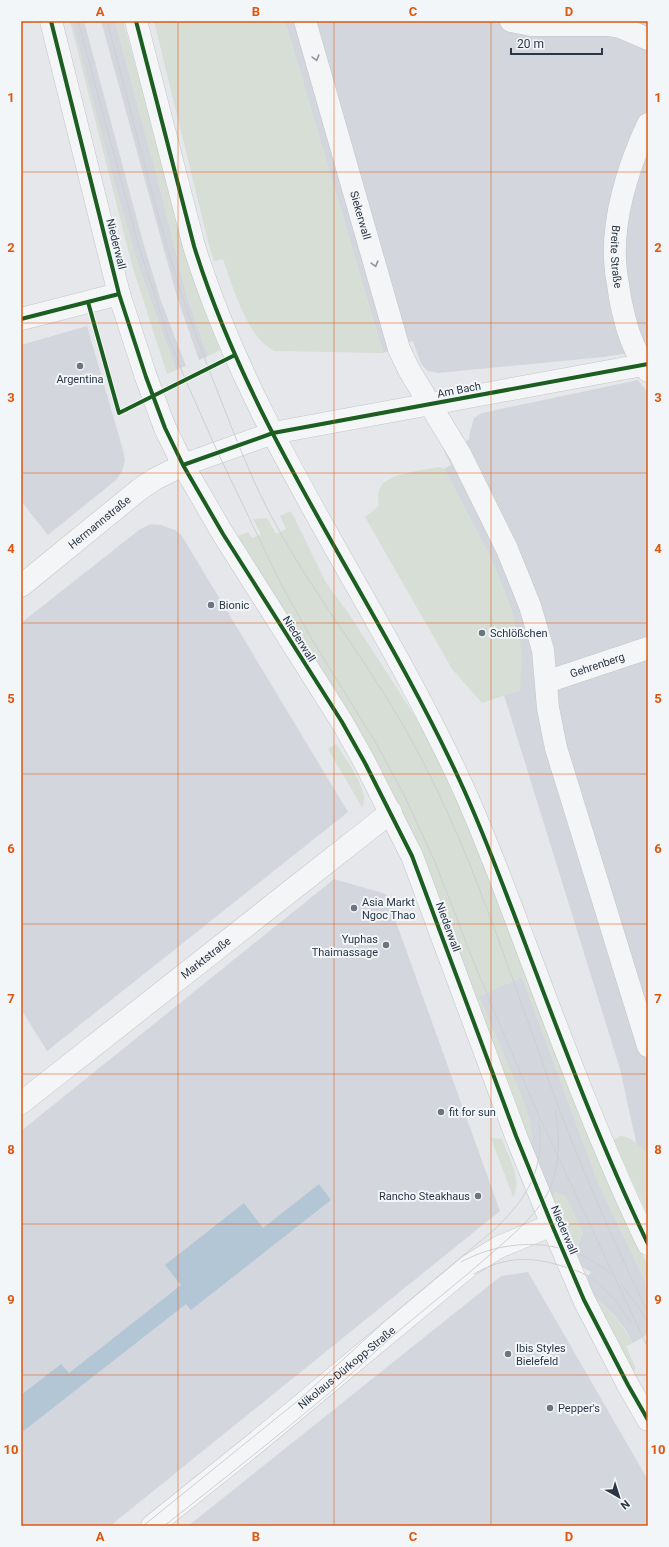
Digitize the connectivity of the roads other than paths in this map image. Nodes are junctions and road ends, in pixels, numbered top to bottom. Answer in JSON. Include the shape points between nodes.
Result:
{"nodes":[{"id":1,"x":51,"y":21,"type":"edge"},
{"id":2,"x":136,"y":21,"type":"edge"},
{"id":3,"x":305,"y":21,"type":"edge"},
{"id":4,"x":511,"y":21,"type":"edge"},
{"id":5,"x":648,"y":39,"type":"edge"},
{"id":6,"x":648,"y":124,"type":"edge"},
{"id":7,"x":119,"y":294,"type":"junction"},
{"id":8,"x":21,"y":319,"type":"edge"},
{"id":9,"x":647,"y":367,"type":"edge"},
{"id":10,"x":430,"y":405,"type":"junction"},
{"id":11,"x":273,"y":433,"type":"junction"},
{"id":12,"x":183,"y":465,"type":"junction"},
{"id":13,"x":21,"y":586,"type":"edge"},
{"id":14,"x":648,"y":648,"type":"edge"},
{"id":15,"x":546,"y":682,"type":"junction"},
{"id":16,"x":391,"y":812,"type":"junction"},
{"id":17,"x":648,"y":1046,"type":"edge"},
{"id":18,"x":21,"y":1103,"type":"edge"},
{"id":19,"x":552,"y":1225,"type":"junction"},
{"id":20,"x":648,"y":1244,"type":"edge"},
{"id":21,"x":648,"y":1420,"type":"edge"},
{"id":22,"x":152,"y":1526,"type":"edge"}],
"edges":[{"from":1,"to":7,"type":"street","name":"Niederwall"},
{"from":2,"to":11,"type":"street","via":[[200,266],[235,356]]},
{"from":3,"to":10,"type":"street","name":"Siekerwall","one_way":true,"via":[[399,349]]},
{"from":4,"to":5,"type":"street","via":[[531,25],[609,25]]},
{"from":6,"to":9,"type":"street","name":"Breite Straße","via":[[628,173],[619,208],[616,238],[616,270],[627,330]]},
{"from":7,"to":8,"type":"street"},
{"from":7,"to":12,"type":"street","name":"Niederwall","via":[[165,428]]},
{"from":9,"to":10,"type":"street","name":"Am Bach"},
{"from":10,"to":11,"type":"street","name":"Am Bach"},
{"from":10,"to":15,"type":"street","via":[[460,454],[507,549],[532,613],[543,650]]},
{"from":11,"to":12,"type":"street"},
{"from":11,"to":20,"type":"street","via":[[413,687],[460,780],[593,1119]]},
{"from":12,"to":13,"type":"street","name":"Hermannstraße","via":[[140,489]]},
{"from":12,"to":16,"type":"street","name":"Niederwall","via":[[223,534],[342,722]]},
{"from":14,"to":15,"type":"street","name":"Gehrenberg"},
{"from":15,"to":17,"type":"street","via":[[556,748]]},
{"from":16,"to":18,"type":"street","name":"Marktstraße"},
{"from":16,"to":19,"type":"street","name":"Niederwall","via":[[412,856],[516,1136]]},
{"from":19,"to":21,"type":"street","name":"Niederwall","via":[[584,1300]]},
{"from":19,"to":22,"type":"street","name":"Nikolaus-Dürkopp-Straße","via":[[499,1247],[470,1265],[258,1442]]}]}
